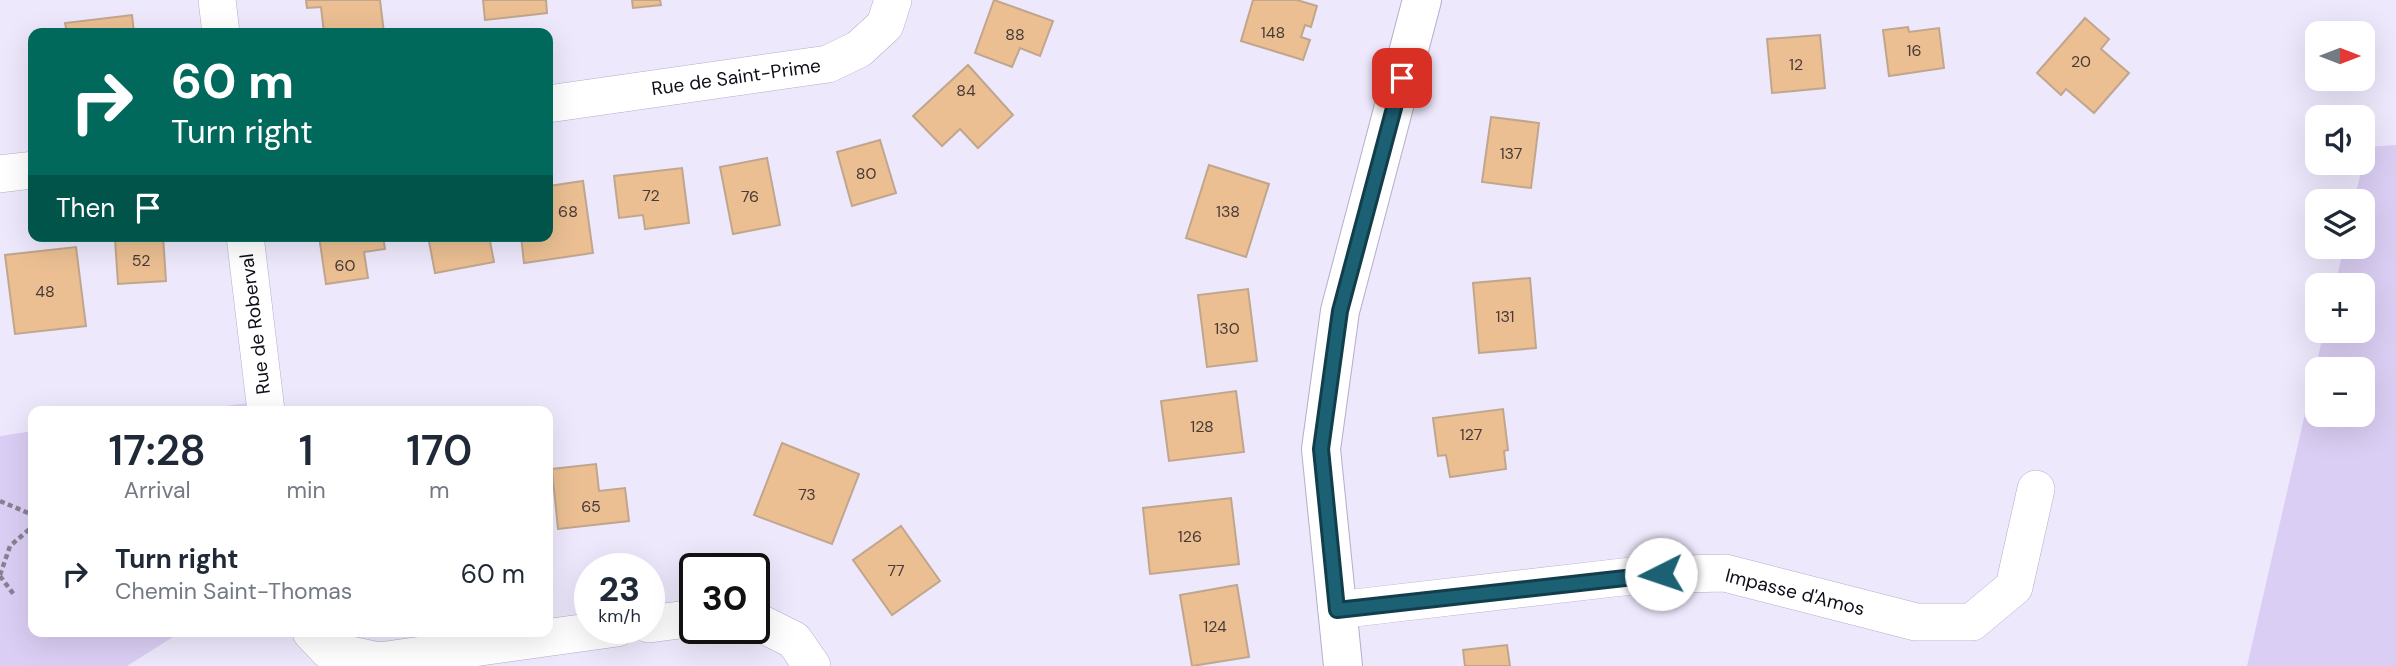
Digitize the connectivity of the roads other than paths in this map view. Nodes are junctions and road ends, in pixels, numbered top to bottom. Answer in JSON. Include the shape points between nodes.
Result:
{"nodes":[{"id":1,"x":217,"y":0,"type":"edge"},
{"id":2,"x":893,"y":0,"type":"edge"},
{"id":3,"x":1422,"y":0,"type":"edge"},
{"id":4,"x":220,"y":28,"type":"edge"},
{"id":5,"x":553,"y":103,"type":"edge"},
{"id":6,"x":28,"y":171,"type":"edge"},
{"id":7,"x":0,"y":174,"type":"edge"},
{"id":8,"x":246,"y":242,"type":"edge"},
{"id":9,"x":265,"y":406,"type":"edge"},
{"id":10,"x":2036,"y":489,"type":"dead end"},
{"id":11,"x":1337,"y":610,"type":"junction"},
{"id":12,"x":770,"y":628,"type":"edge"},
{"id":13,"x":574,"y":634,"type":"edge"},
{"id":14,"x":316,"y":637,"type":"edge"},
{"id":15,"x":552,"y":637,"type":"edge"},
{"id":16,"x":553,"y":637,"type":"edge"},
{"id":17,"x":812,"y":666,"type":"edge"},
{"id":18,"x":1343,"y":666,"type":"edge"}],
"edges":[{"from":1,"to":4,"type":"street"},
{"from":2,"to":5,"type":"street","name":"Rue de Saint-Prime","via":[[886,25],[859,49],[828,64]]},
{"from":3,"to":11,"type":"street","via":[[1340,311],[1321,449]]},
{"from":6,"to":7,"type":"street"},
{"from":8,"to":9,"type":"street","name":"Rue de Roberval"},
{"from":10,"to":11,"type":"street","name":"Impasse d'Amos","via":[[2014,587],[1972,622],[1916,622],[1725,573],[1640,575]]},
{"from":11,"to":18,"type":"street"},
{"from":12,"to":17,"type":"street","via":[[794,640]]},
{"from":13,"to":16,"type":"street"},
{"from":14,"to":15,"type":"street","via":[[328,650],[379,661]]}]}
